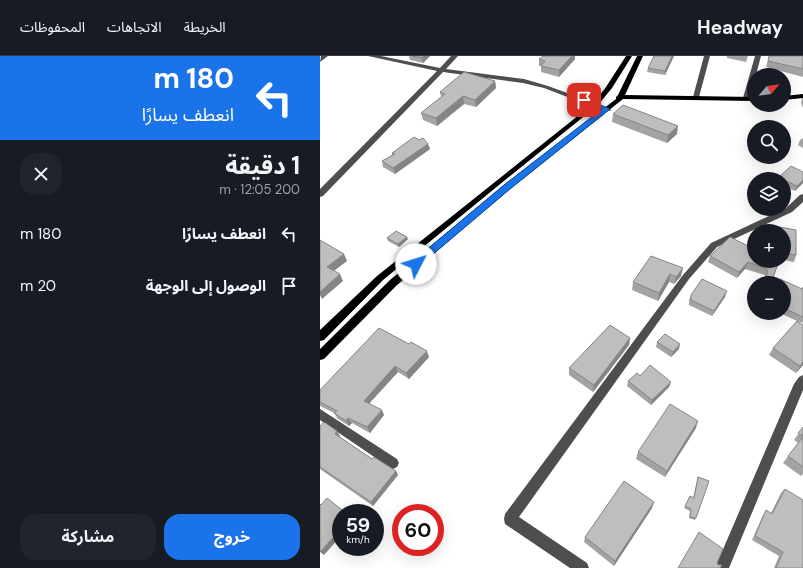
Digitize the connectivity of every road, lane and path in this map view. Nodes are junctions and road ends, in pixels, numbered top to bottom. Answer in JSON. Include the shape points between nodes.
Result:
{"nodes":[{"id":1,"x":325,"y":56,"type":"edge"},
{"id":2,"x":371,"y":56,"type":"edge"},
{"id":3,"x":455,"y":56,"type":"edge"},
{"id":4,"x":629,"y":56,"type":"edge"},
{"id":5,"x":640,"y":56,"type":"edge"},
{"id":6,"x":707,"y":56,"type":"edge"},
{"id":7,"x":758,"y":56,"type":"edge"},
{"id":8,"x":320,"y":60,"type":"edge"},
{"id":9,"x":441,"y":70,"type":"junction"},
{"id":10,"x":803,"y":96,"type":"edge"},
{"id":11,"x":696,"y":97,"type":"junction"},
{"id":12,"x":791,"y":97,"type":"edge"},
{"id":13,"x":746,"y":98,"type":"joint"},
{"id":14,"x":619,"y":99,"type":"junction"},
{"id":15,"x":599,"y":101,"type":"junction"},
{"id":16,"x":606,"y":109,"type":"junction"},
{"id":17,"x":320,"y":194,"type":"edge"},
{"id":18,"x":803,"y":197,"type":"edge"},
{"id":19,"x":320,"y":337,"type":"edge"},
{"id":20,"x":320,"y":356,"type":"edge"},
{"id":21,"x":803,"y":380,"type":"edge"},
{"id":22,"x":320,"y":414,"type":"edge"},
{"id":23,"x":393,"y":463,"type":"dead end"},
{"id":24,"x":582,"y":568,"type":"edge"},
{"id":25,"x":722,"y":568,"type":"edge"}],
"edges":[{"from":1,"to":8,"type":"street"},
{"from":2,"to":9,"type":"street"},
{"from":3,"to":9,"type":"street"},
{"from":4,"to":15,"type":"main road"},
{"from":5,"to":14,"type":"main road"},
{"from":6,"to":11,"type":"street"},
{"from":7,"to":13,"type":"street"},
{"from":9,"to":15,"type":"street","via":[[512,79]]},
{"from":9,"to":17,"type":"street"},
{"from":10,"to":12,"type":"main road"},
{"from":11,"to":13,"type":"main road"},
{"from":11,"to":14,"type":"main road"},
{"from":14,"to":15,"type":"main road","via":[[615,103]]},
{"from":14,"to":16,"type":"main road"},
{"from":15,"to":16,"type":"street"},
{"from":15,"to":19,"type":"main road","via":[[380,278]]},
{"from":16,"to":20,"type":"main road","via":[[507,187],[393,283]]},
{"from":18,"to":24,"type":"street","via":[[789,210],[714,245],[686,277],[510,519]]},
{"from":21,"to":25,"type":"street"},
{"from":22,"to":23,"type":"street"}]}
